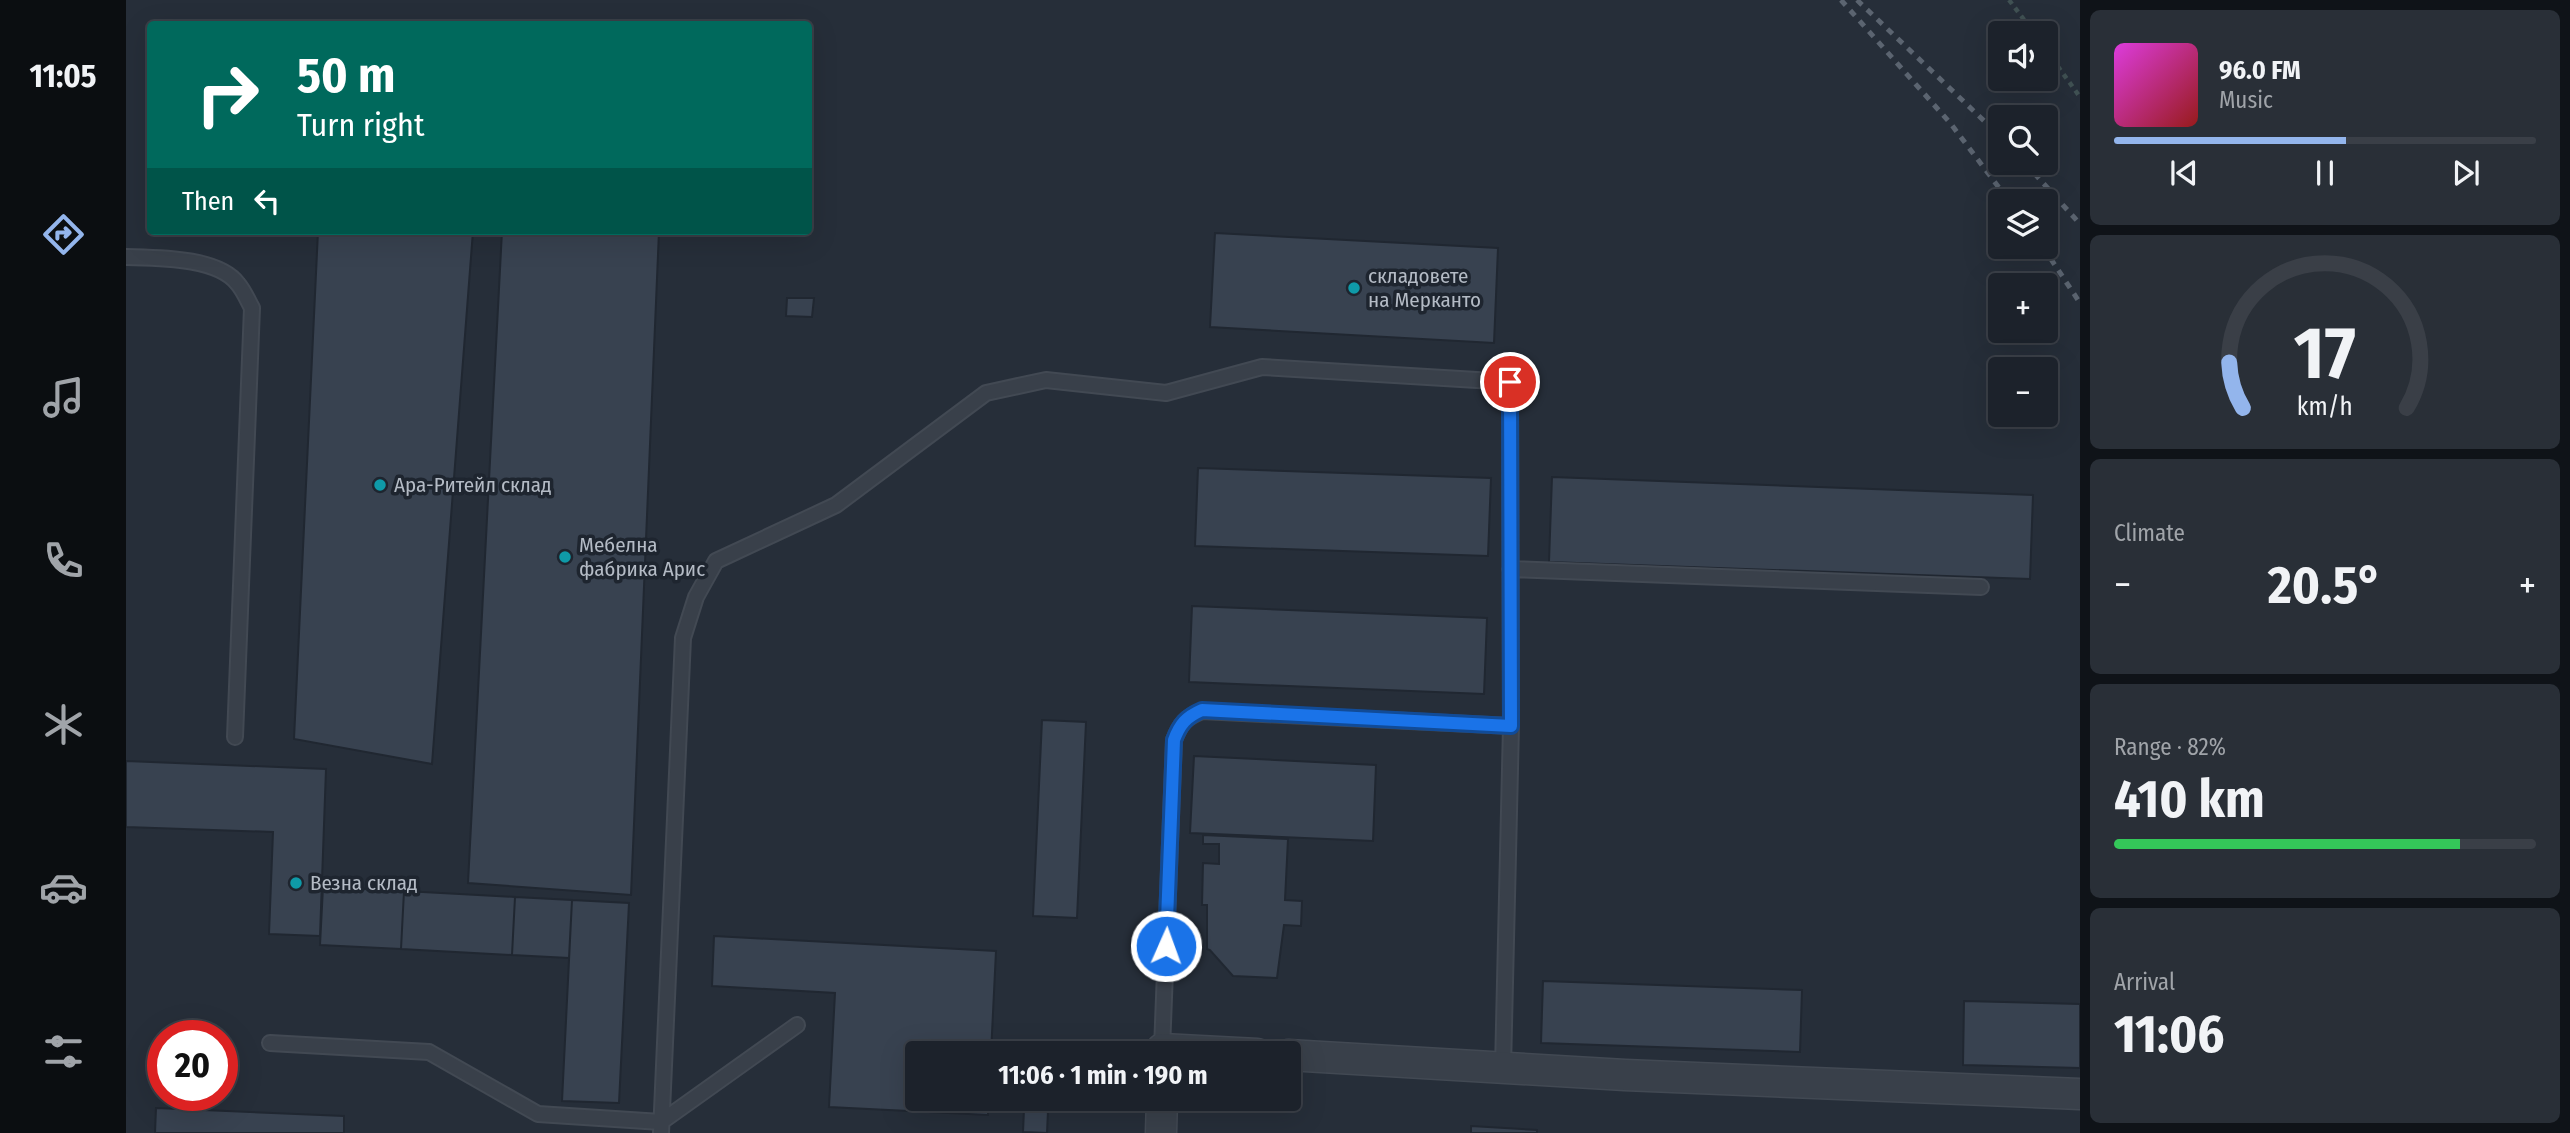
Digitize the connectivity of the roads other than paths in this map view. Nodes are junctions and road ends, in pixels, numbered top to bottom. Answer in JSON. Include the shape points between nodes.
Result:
{"nodes":[{"id":1,"x":126,"y":257,"type":"edge"},
{"id":2,"x":1510,"y":569,"type":"junction"},
{"id":3,"x":1981,"y":587,"type":"dead end"},
{"id":4,"x":1511,"y":726,"type":"junction"},
{"id":5,"x":235,"y":737,"type":"dead end"},
{"id":6,"x":797,"y":1025,"type":"dead end"},
{"id":7,"x":1162,"y":1041,"type":"edge"},
{"id":8,"x":270,"y":1043,"type":"dead end"},
{"id":9,"x":1301,"y":1056,"type":"edge"},
{"id":10,"x":1503,"y":1068,"type":"junction"},
{"id":11,"x":2080,"y":1094,"type":"edge"},
{"id":12,"x":1162,"y":1111,"type":"edge"},
{"id":13,"x":661,"y":1128,"type":"edge"},
{"id":14,"x":1161,"y":1133,"type":"edge"}],
"edges":[{"from":1,"to":5,"type":"lane","via":[[184,260],[212,267],[237,282],[252,309]]},
{"from":2,"to":3,"type":"lane"},
{"from":2,"to":4,"type":"lane"},
{"from":2,"to":13,"type":"lane","via":[[1510,382],[1262,368],[1166,393],[1046,380],[986,393],[836,505],[716,561],[696,597],[683,638]]},
{"from":4,"to":7,"type":"lane","via":[[1202,710],[1188,716],[1174,740]]},
{"from":4,"to":10,"type":"lane"},
{"from":6,"to":13,"type":"lane"},
{"from":8,"to":13,"type":"lane","via":[[429,1052],[538,1114]]},
{"from":9,"to":10,"type":"street"},
{"from":10,"to":11,"type":"street"},
{"from":12,"to":14,"type":"street"}]}
